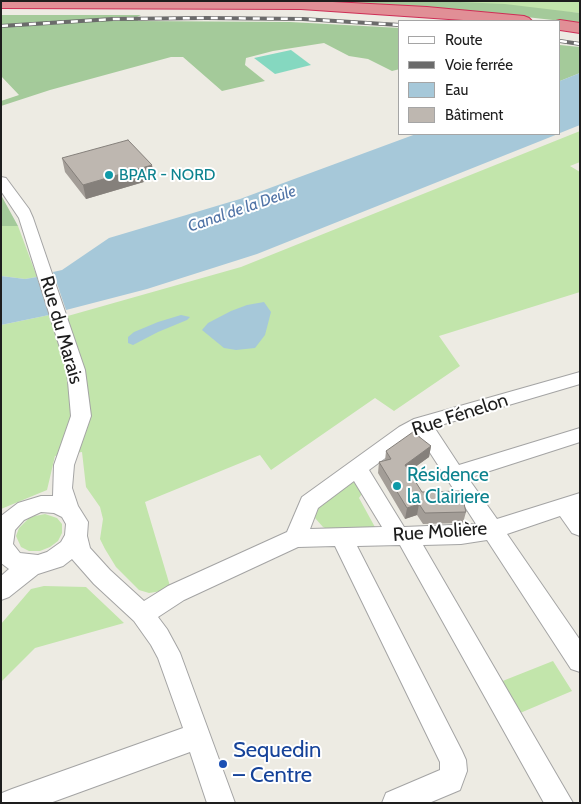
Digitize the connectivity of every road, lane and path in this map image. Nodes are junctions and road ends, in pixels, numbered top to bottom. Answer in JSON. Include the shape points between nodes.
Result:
{"nodes":[{"id":1,"x":1,"y":4,"type":"edge"},
{"id":2,"x":1,"y":11,"type":"edge"},
{"id":3,"x":444,"y":20,"type":"edge"},
{"id":4,"x":513,"y":20,"type":"edge"},
{"id":5,"x":561,"y":25,"type":"edge"},
{"id":6,"x":580,"y":28,"type":"edge"},
{"id":7,"x":561,"y":32,"type":"edge"},
{"id":8,"x":580,"y":35,"type":"edge"},
{"id":9,"x":1,"y":166,"type":"edge"},
{"id":10,"x":1,"y":181,"type":"edge"},
{"id":11,"x":22,"y":209,"type":"junction"},
{"id":12,"x":37,"y":251,"type":"joint"},
{"id":13,"x":580,"y":378,"type":"edge"},
{"id":14,"x":421,"y":424,"type":"junction"},
{"id":15,"x":580,"y":435,"type":"edge"},
{"id":16,"x":357,"y":468,"type":"junction"},
{"id":17,"x":61,"y":471,"type":"junction"},
{"id":18,"x":455,"y":474,"type":"junction"},
{"id":19,"x":572,"y":504,"type":"edge"},
{"id":20,"x":31,"y":507,"type":"junction"},
{"id":21,"x":69,"y":510,"type":"junction"},
{"id":22,"x":1,"y":515,"type":"edge"},
{"id":23,"x":580,"y":527,"type":"edge"},
{"id":24,"x":492,"y":530,"type":"junction"},
{"id":25,"x":402,"y":535,"type":"junction"},
{"id":26,"x":76,"y":536,"type":"junction"},
{"id":27,"x":340,"y":537,"type":"junction"},
{"id":28,"x":296,"y":538,"type":"junction"},
{"id":29,"x":2,"y":542,"type":"edge"},
{"id":30,"x":42,"y":563,"type":"junction"},
{"id":31,"x":1,"y":574,"type":"edge"},
{"id":32,"x":102,"y":577,"type":"junction"},
{"id":33,"x":1,"y":590,"type":"edge"},
{"id":34,"x":142,"y":614,"type":"junction"},
{"id":35,"x":580,"y":660,"type":"edge"},
{"id":36,"x":198,"y":736,"type":"junction"},
{"id":37,"x":12,"y":803,"type":"edge"},
{"id":38,"x":221,"y":803,"type":"edge"},
{"id":39,"x":396,"y":803,"type":"edge"},
{"id":40,"x":559,"y":803,"type":"edge"}],
"edges":[{"from":1,"to":4,"type":"highway","via":[[301,5]]},
{"from":2,"to":3,"type":"highway","via":[[272,11]]},
{"from":5,"to":6,"type":"highway"},
{"from":7,"to":8,"type":"highway"},
{"from":9,"to":11,"type":"street","name":"Rue du Marais","via":[[17,193]]},
{"from":10,"to":11,"type":"street","name":"Rue du Marais"},
{"from":11,"to":12,"type":"street","name":"Rue du Marais"},
{"from":12,"to":17,"type":"street","name":"Rue du Marais","via":[[76,370],[81,410]]},
{"from":13,"to":14,"type":"street","name":"Rue Fénelon"},
{"from":14,"to":16,"type":"street","name":"Rue Fénelon"},
{"from":14,"to":18,"type":"street"},
{"from":15,"to":18,"type":"street"},
{"from":16,"to":25,"type":"street"},
{"from":16,"to":28,"type":"street","name":"Rue Fénelon","via":[[309,503]]},
{"from":17,"to":20,"type":"street","name":"Rue du Marais"},
{"from":17,"to":21,"type":"street","name":"Rue du Marais","via":[[63,497]]},
{"from":18,"to":24,"type":"street"},
{"from":19,"to":23,"type":"street"},
{"from":19,"to":24,"type":"street","name":"Rue Molière"},
{"from":20,"to":21,"type":"street","via":[[57,504]]},
{"from":20,"to":22,"type":"street"},
{"from":20,"to":29,"type":"street","via":[[7,524]]},
{"from":21,"to":26,"type":"street","via":[[76,522]]},
{"from":24,"to":25,"type":"street","name":"Rue Molière"},
{"from":24,"to":35,"type":"street"},
{"from":25,"to":27,"type":"street","name":"Rue Molière"},
{"from":25,"to":40,"type":"street"},
{"from":26,"to":30,"type":"street","via":[[65,553]]},
{"from":26,"to":32,"type":"street","via":[[80,552]]},
{"from":27,"to":28,"type":"street","name":"Rue Molière"},
{"from":27,"to":39,"type":"street","via":[[453,760],[454,771],[450,780]]},
{"from":28,"to":34,"type":"street","via":[[176,593]]},
{"from":29,"to":30,"type":"street","via":[[12,560],[24,564]]},
{"from":29,"to":31,"type":"street","via":[[4,564]]},
{"from":30,"to":32,"type":"street","via":[[74,566]]},
{"from":30,"to":33,"type":"street","via":[[18,575]]},
{"from":32,"to":34,"type":"street"},
{"from":34,"to":36,"type":"street","via":[[168,653]]},
{"from":36,"to":37,"type":"street"},
{"from":36,"to":38,"type":"street"}]}
